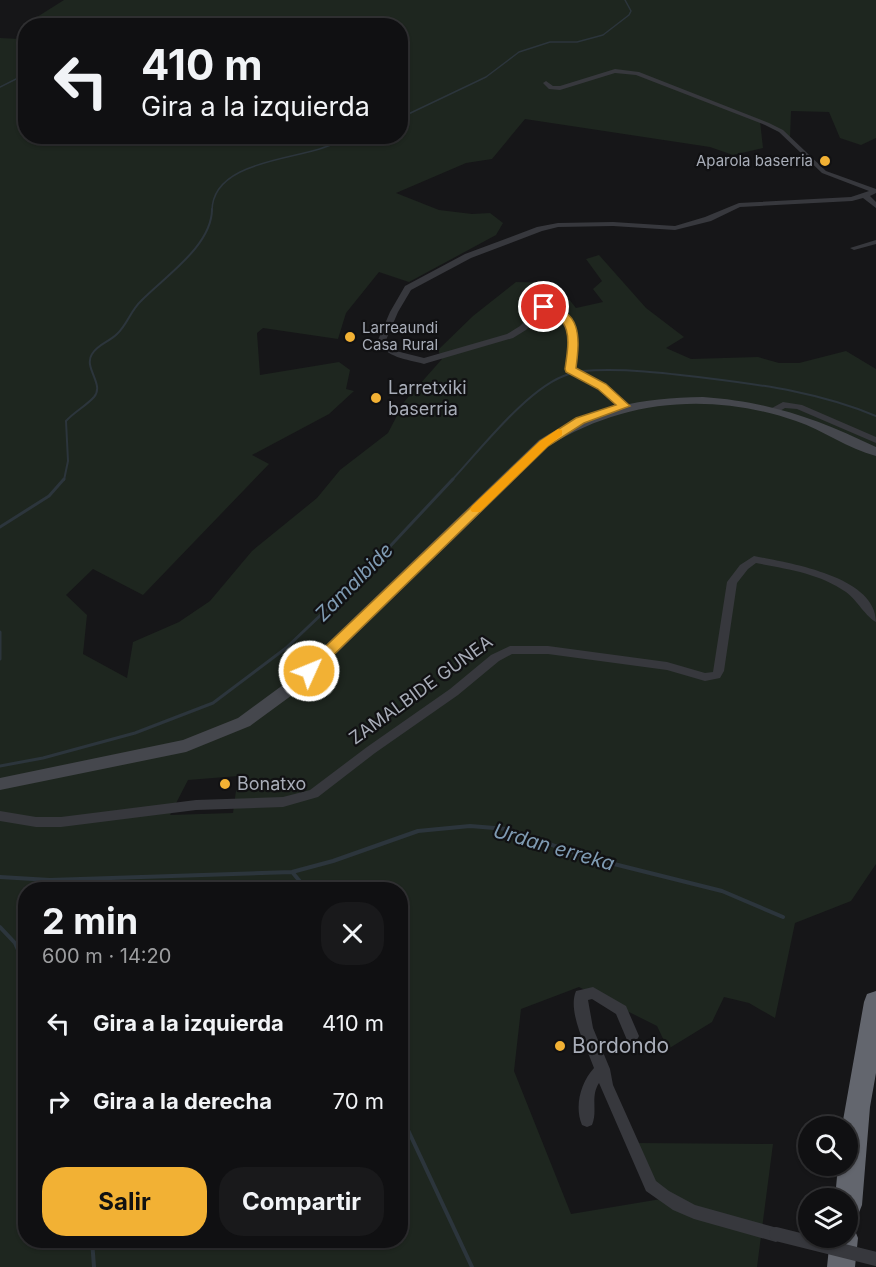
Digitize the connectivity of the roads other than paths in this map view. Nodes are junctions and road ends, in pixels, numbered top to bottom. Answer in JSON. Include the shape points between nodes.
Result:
{"nodes":[{"id":1,"x":546,"y":83,"type":"dead end"},
{"id":2,"x":876,"y":191,"type":"edge"},
{"id":3,"x":866,"y":196,"type":"junction"},
{"id":4,"x":876,"y":206,"type":"edge"},
{"id":5,"x":876,"y":242,"type":"edge"},
{"id":6,"x":854,"y":248,"type":"dead end"},
{"id":7,"x":624,"y":406,"type":"junction"},
{"id":8,"x":775,"y":410,"type":"junction"},
{"id":9,"x":876,"y":440,"type":"edge"},
{"id":10,"x":876,"y":452,"type":"edge"},
{"id":11,"x":876,"y":618,"type":"edge"},
{"id":12,"x":0,"y":784,"type":"edge"},
{"id":13,"x":0,"y":816,"type":"edge"},
{"id":14,"x":876,"y":1002,"type":"edge"},
{"id":15,"x":632,"y":1036,"type":"dead end"},
{"id":16,"x":603,"y":1069,"type":"junction"},
{"id":17,"x":587,"y":1120,"type":"dead end"},
{"id":18,"x":850,"y":1188,"type":"edge"},
{"id":19,"x":843,"y":1248,"type":"edge"},
{"id":20,"x":876,"y":1259,"type":"edge"},
{"id":21,"x":841,"y":1267,"type":"edge"}],
"edges":[{"from":1,"to":2,"type":"street","via":[[551,88],[560,88],[615,71],[637,73],[782,131],[824,172]]},
{"from":2,"to":3,"type":"street"},
{"from":3,"to":4,"type":"street"},
{"from":3,"to":7,"type":"street","via":[[739,205],[675,228],[613,224],[549,226],[468,256],[408,288],[382,340],[393,353],[424,361],[510,336],[544,307],[557,309],[570,323],[573,333],[570,369],[602,387]]},
{"from":5,"to":6,"type":"street"},
{"from":7,"to":8,"type":"main road","via":[[695,402]]},
{"from":7,"to":12,"type":"main road","via":[[580,421],[544,443],[293,686],[244,722],[186,746]]},
{"from":8,"to":9,"type":"street","via":[[783,405],[799,407]]},
{"from":8,"to":10,"type":"main road","via":[[801,417]]},
{"from":11,"to":13,"type":"street","name":"ZAMALBIDE GUNEA","via":[[857,594],[832,578],[754,559],[732,582],[716,675],[705,677],[667,666],[558,652],[510,650],[314,794],[283,802],[202,804],[61,822]]},
{"from":14,"to":18,"type":"highway","via":[[857,1107]]},
{"from":15,"to":16,"type":"street","via":[[621,1010],[593,993],[581,995],[585,1023]]},
{"from":16,"to":17,"type":"street","via":[[592,1078],[585,1095]]},
{"from":16,"to":20,"type":"street","bridge":true,"via":[[644,1174],[662,1196],[694,1212]]},
{"from":19,"to":21,"type":"highway"}]}
